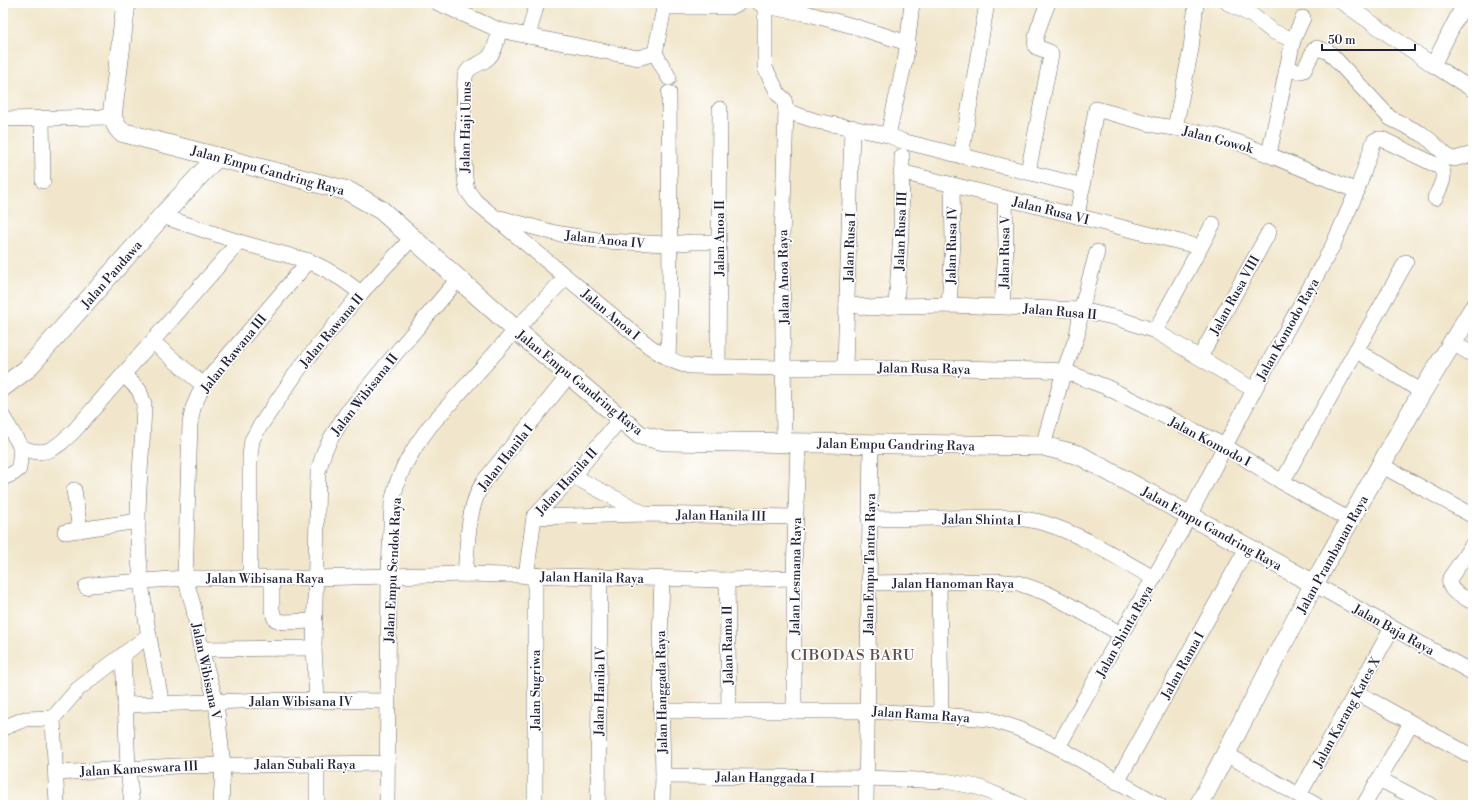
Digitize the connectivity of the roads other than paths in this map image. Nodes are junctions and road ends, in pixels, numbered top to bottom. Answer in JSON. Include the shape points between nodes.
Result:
{"nodes":[{"id":1,"x":126,"y":3,"type":"edge"},
{"id":2,"x":537,"y":3,"type":"edge"},
{"id":3,"x":739,"y":3,"type":"edge"},
{"id":4,"x":912,"y":3,"type":"edge"},
{"id":5,"x":987,"y":3,"type":"edge"},
{"id":6,"x":1048,"y":3,"type":"edge"},
{"id":7,"x":1196,"y":3,"type":"edge"},
{"id":8,"x":1228,"y":3,"type":"edge"},
{"id":9,"x":440,"y":4,"type":"edge"},
{"id":10,"x":763,"y":4,"type":"edge"},
{"id":11,"x":1346,"y":4,"type":"edge"},
{"id":12,"x":665,"y":5,"type":"edge"},
{"id":13,"x":1462,"y":8,"type":"dead end"},
{"id":14,"x":1303,"y":18,"type":"dead end"},
{"id":15,"x":499,"y":30,"type":"junction"},
{"id":16,"x":528,"y":36,"type":"junction"},
{"id":17,"x":1293,"y":40,"type":"junction"},
{"id":18,"x":908,"y":43,"type":"junction"},
{"id":19,"x":655,"y":53,"type":"junction"},
{"id":20,"x":1433,"y":65,"type":"junction"},
{"id":21,"x":1287,"y":68,"type":"junction"},
{"id":22,"x":670,"y":78,"type":"dead end"},
{"id":23,"x":1473,"y":90,"type":"edge"},
{"id":24,"x":669,"y":93,"type":"dead end"},
{"id":25,"x":720,"y":109,"type":"dead end"},
{"id":26,"x":786,"y":111,"type":"junction"},
{"id":27,"x":112,"y":117,"type":"junction"},
{"id":28,"x":3,"y":119,"type":"edge"},
{"id":29,"x":42,"y":119,"type":"junction"},
{"id":30,"x":852,"y":127,"type":"junction"},
{"id":31,"x":1175,"y":128,"type":"junction"},
{"id":32,"x":888,"y":136,"type":"junction"},
{"id":33,"x":1269,"y":154,"type":"junction"},
{"id":34,"x":1473,"y":154,"type":"edge"},
{"id":35,"x":902,"y":156,"type":"dead end"},
{"id":36,"x":961,"y":156,"type":"junction"},
{"id":37,"x":217,"y":157,"type":"junction"},
{"id":38,"x":901,"y":172,"type":"junction"},
{"id":39,"x":1028,"y":172,"type":"junction"},
{"id":40,"x":43,"y":181,"type":"dead end"},
{"id":41,"x":952,"y":185,"type":"junction"},
{"id":42,"x":1083,"y":186,"type":"junction"},
{"id":43,"x":467,"y":190,"type":"joint"},
{"id":44,"x":1357,"y":191,"type":"junction"},
{"id":45,"x":1005,"y":198,"type":"junction"},
{"id":46,"x":1435,"y":198,"type":"dead end"},
{"id":47,"x":162,"y":216,"type":"junction"},
{"id":48,"x":1077,"y":216,"type":"junction"},
{"id":49,"x":494,"y":217,"type":"junction"},
{"id":50,"x":1213,"y":224,"type":"dead end"},
{"id":51,"x":1269,"y":232,"type":"dead end"},
{"id":52,"x":412,"y":238,"type":"junction"},
{"id":53,"x":239,"y":242,"type":"junction"},
{"id":54,"x":718,"y":242,"type":"junction"},
{"id":55,"x":669,"y":244,"type":"junction"},
{"id":56,"x":1200,"y":247,"type":"junction"},
{"id":57,"x":1097,"y":252,"type":"dead end"},
{"id":58,"x":309,"y":261,"type":"junction"},
{"id":59,"x":1406,"y":262,"type":"dead end"},
{"id":60,"x":566,"y":277,"type":"junction"},
{"id":61,"x":459,"y":278,"type":"junction"},
{"id":62,"x":361,"y":294,"type":"junction"},
{"id":63,"x":847,"y":304,"type":"junction"},
{"id":64,"x":949,"y":305,"type":"junction"},
{"id":65,"x":896,"y":306,"type":"junction"},
{"id":66,"x":1002,"y":306,"type":"junction"},
{"id":67,"x":1473,"y":309,"type":"edge"},
{"id":68,"x":1081,"y":310,"type":"junction"},
{"id":69,"x":516,"y":330,"type":"junction"},
{"id":70,"x":1154,"y":331,"type":"junction"},
{"id":71,"x":153,"y":342,"type":"junction"},
{"id":72,"x":1453,"y":343,"type":"junction"},
{"id":73,"x":1356,"y":350,"type":"junction"},
{"id":74,"x":1473,"y":355,"type":"edge"},
{"id":75,"x":1200,"y":357,"type":"junction"},
{"id":76,"x":668,"y":358,"type":"junction"},
{"id":77,"x":718,"y":366,"type":"junction"},
{"id":78,"x":845,"y":367,"type":"junction"},
{"id":79,"x":784,"y":368,"type":"junction"},
{"id":80,"x":1064,"y":371,"type":"junction"},
{"id":81,"x":124,"y":375,"type":"junction"},
{"id":82,"x":570,"y":375,"type":"junction"},
{"id":83,"x":203,"y":385,"type":"junction"},
{"id":84,"x":3,"y":388,"type":"edge"},
{"id":85,"x":1254,"y":390,"type":"junction"},
{"id":86,"x":1422,"y":392,"type":"junction"},
{"id":87,"x":3,"y":417,"type":"edge"},
{"id":88,"x":621,"y":418,"type":"junction"},
{"id":89,"x":791,"y":442,"type":"junction"},
{"id":90,"x":871,"y":443,"type":"junction"},
{"id":91,"x":1043,"y":446,"type":"junction"},
{"id":92,"x":1225,"y":446,"type":"junction"},
{"id":93,"x":21,"y":447,"type":"junction"},
{"id":94,"x":1381,"y":465,"type":"junction"},
{"id":95,"x":573,"y":476,"type":"junction"},
{"id":96,"x":3,"y":478,"type":"edge"},
{"id":97,"x":1282,"y":482,"type":"junction"},
{"id":98,"x":74,"y":490,"type":"dead end"},
{"id":99,"x":645,"y":514,"type":"junction"},
{"id":100,"x":1190,"y":515,"type":"junction"},
{"id":101,"x":534,"y":516,"type":"junction"},
{"id":102,"x":1473,"y":516,"type":"edge"},
{"id":103,"x":796,"y":517,"type":"junction"},
{"id":104,"x":869,"y":519,"type":"junction"},
{"id":105,"x":1351,"y":520,"type":"junction"},
{"id":106,"x":138,"y":521,"type":"junction"},
{"id":107,"x":80,"y":530,"type":"junction"},
{"id":108,"x":65,"y":532,"type":"dead end"},
{"id":109,"x":1473,"y":544,"type":"edge"},
{"id":110,"x":1247,"y":548,"type":"junction"},
{"id":111,"x":465,"y":574,"type":"junction"},
{"id":112,"x":389,"y":576,"type":"junction"},
{"id":113,"x":531,"y":576,"type":"junction"},
{"id":114,"x":600,"y":576,"type":"junction"},
{"id":115,"x":185,"y":578,"type":"junction"},
{"id":116,"x":250,"y":578,"type":"junction"},
{"id":117,"x":272,"y":578,"type":"junction"},
{"id":118,"x":316,"y":578,"type":"junction"},
{"id":119,"x":794,"y":578,"type":"junction"},
{"id":120,"x":1154,"y":578,"type":"junction"},
{"id":121,"x":662,"y":579,"type":"junction"},
{"id":122,"x":727,"y":580,"type":"junction"},
{"id":123,"x":141,"y":581,"type":"junction"},
{"id":124,"x":939,"y":582,"type":"junction"},
{"id":125,"x":869,"y":583,"type":"junction"},
{"id":126,"x":1314,"y":584,"type":"junction"},
{"id":127,"x":86,"y":587,"type":"dead end"},
{"id":128,"x":1473,"y":602,"type":"edge"},
{"id":129,"x":315,"y":621,"type":"junction"},
{"id":130,"x":1392,"y":628,"type":"junction"},
{"id":131,"x":1121,"y":634,"type":"junction"},
{"id":132,"x":149,"y":635,"type":"junction"},
{"id":133,"x":314,"y":648,"type":"junction"},
{"id":134,"x":201,"y":649,"type":"junction"},
{"id":135,"x":123,"y":654,"type":"junction"},
{"id":136,"x":1473,"y":673,"type":"edge"},
{"id":137,"x":1356,"y":692,"type":"junction"},
{"id":138,"x":317,"y":700,"type":"junction"},
{"id":139,"x":387,"y":701,"type":"junction"},
{"id":140,"x":216,"y":702,"type":"junction"},
{"id":141,"x":162,"y":704,"type":"junction"},
{"id":142,"x":125,"y":705,"type":"junction"},
{"id":143,"x":661,"y":711,"type":"junction"},
{"id":144,"x":729,"y":711,"type":"junction"},
{"id":145,"x":794,"y":711,"type":"junction"},
{"id":146,"x":866,"y":711,"type":"junction"},
{"id":147,"x":941,"y":715,"type":"junction"},
{"id":148,"x":53,"y":718,"type":"junction"},
{"id":149,"x":1411,"y":723,"type":"junction"},
{"id":150,"x":3,"y":728,"type":"edge"},
{"id":151,"x":1058,"y":747,"type":"junction"},
{"id":152,"x":1226,"y":754,"type":"junction"},
{"id":153,"x":1473,"y":757,"type":"edge"},
{"id":154,"x":387,"y":763,"type":"junction"},
{"id":155,"x":317,"y":764,"type":"junction"},
{"id":156,"x":223,"y":765,"type":"junction"},
{"id":157,"x":128,"y":768,"type":"junction"},
{"id":158,"x":56,"y":772,"type":"junction"},
{"id":159,"x":662,"y":776,"type":"junction"},
{"id":160,"x":867,"y":778,"type":"junction"},
{"id":161,"x":1379,"y":779,"type":"junction"},
{"id":162,"x":1117,"y":782,"type":"junction"},
{"id":163,"x":1299,"y":795,"type":"junction"},
{"id":164,"x":57,"y":805,"type":"edge"},
{"id":165,"x":132,"y":805,"type":"edge"},
{"id":166,"x":221,"y":805,"type":"edge"},
{"id":167,"x":317,"y":805,"type":"edge"},
{"id":168,"x":387,"y":805,"type":"edge"},
{"id":169,"x":535,"y":805,"type":"edge"},
{"id":170,"x":598,"y":805,"type":"edge"},
{"id":171,"x":662,"y":805,"type":"edge"},
{"id":172,"x":866,"y":805,"type":"edge"},
{"id":173,"x":1020,"y":805,"type":"edge"},
{"id":174,"x":1159,"y":805,"type":"edge"},
{"id":175,"x":1199,"y":805,"type":"edge"},
{"id":176,"x":1316,"y":805,"type":"edge"},
{"id":177,"x":1364,"y":805,"type":"edge"},
{"id":178,"x":1430,"y":805,"type":"edge"}],
"edges":[{"from":1,"to":27,"type":"street"},
{"from":2,"to":16,"type":"street"},
{"from":3,"to":12,"type":"street","via":[[731,7]]},
{"from":4,"to":18,"type":"street"},
{"from":5,"to":36,"type":"street"},
{"from":6,"to":39,"type":"street","via":[[1035,45],[1050,52],[1051,55]]},
{"from":7,"to":31,"type":"street","name":"Jalan Gowok","via":[[1191,49]]},
{"from":8,"to":17,"type":"street","via":[[1253,16],[1272,31]]},
{"from":9,"to":15,"type":"street"},
{"from":10,"to":18,"type":"street","via":[[809,14]]},
{"from":10,"to":26,"type":"street","via":[[765,68],[779,95],[784,99]]},
{"from":11,"to":20,"type":"street"},
{"from":12,"to":19,"type":"street"},
{"from":13,"to":20,"type":"street"},
{"from":14,"to":17,"type":"street"},
{"from":15,"to":16,"type":"street"},
{"from":15,"to":43,"type":"street","name":"Jalan Haji Unus","via":[[494,50],[489,58],[469,68],[465,76],[463,139]]},
{"from":16,"to":19,"type":"street","via":[[638,58]]},
{"from":17,"to":21,"type":"street"},
{"from":18,"to":32,"type":"street"},
{"from":19,"to":22,"type":"street"},
{"from":20,"to":23,"type":"street"},
{"from":21,"to":33,"type":"street"},
{"from":21,"to":34,"type":"street","via":[[1301,72],[1314,50],[1318,48],[1328,52],[1390,118],[1422,134],[1448,158]]},
{"from":24,"to":55,"type":"street"},
{"from":25,"to":54,"type":"street","name":"Jalan Anoa II"},
{"from":26,"to":30,"type":"street","via":[[816,121]]},
{"from":26,"to":79,"type":"street","name":"Jalan Anoa Raya","via":[[782,238]]},
{"from":27,"to":29,"type":"street"},
{"from":27,"to":37,"type":"street","name":"Jalan Empu Gandring Raya","via":[[121,132]]},
{"from":28,"to":29,"type":"street"},
{"from":29,"to":40,"type":"street"},
{"from":30,"to":32,"type":"street"},
{"from":30,"to":63,"type":"street","name":"Jalan Rusa I"},
{"from":31,"to":33,"type":"street","name":"Jalan Gowok","via":[[1213,135]]},
{"from":31,"to":42,"type":"street","via":[[1096,109]]},
{"from":32,"to":36,"type":"street"},
{"from":33,"to":44,"type":"street","name":"Jalan Gowok"},
{"from":35,"to":38,"type":"street","name":"Jalan Rusa III"},
{"from":36,"to":39,"type":"street"},
{"from":37,"to":47,"type":"street","name":"Jalan Pandawa"},
{"from":37,"to":52,"type":"street","name":"Jalan Empu Gandring Raya","via":[[348,192],[381,210]]},
{"from":38,"to":41,"type":"street","name":"Jalan Rusa VI"},
{"from":38,"to":65,"type":"street","name":"Jalan Rusa III","via":[[901,234]]},
{"from":39,"to":42,"type":"street"},
{"from":41,"to":45,"type":"street","name":"Jalan Rusa VI"},
{"from":41,"to":64,"type":"street","name":"Jalan Rusa IV","via":[[953,242]]},
{"from":42,"to":48,"type":"street"},
{"from":43,"to":49,"type":"street","name":"Jalan Anoa I","via":[[475,201]]},
{"from":44,"to":46,"type":"street","name":"Jalan Komodo Raya","via":[[1372,144],[1376,140],[1385,141],[1440,167],[1443,176]]},
{"from":44,"to":85,"type":"street","name":"Jalan Komodo Raya","via":[[1333,245]]},
{"from":45,"to":48,"type":"street","name":"Jalan Rusa VI"},
{"from":45,"to":66,"type":"street","name":"Jalan Rusa V","via":[[1006,248]]},
{"from":47,"to":53,"type":"street"},
{"from":47,"to":84,"type":"street","name":"Jalan Pandawa","via":[[27,369]]},
{"from":48,"to":56,"type":"street","name":"Jalan Rusa VI"},
{"from":49,"to":55,"type":"street","name":"Jalan Anoa IV","via":[[555,233],[603,241]]},
{"from":49,"to":60,"type":"street","name":"Jalan Anoa I"},
{"from":50,"to":56,"type":"street"},
{"from":51,"to":75,"type":"street","name":"Jalan Rusa VIII"},
{"from":52,"to":61,"type":"street","name":"Jalan Empu Gandring Raya"},
{"from":52,"to":62,"type":"street","name":"Jalan Rawana II"},
{"from":53,"to":58,"type":"street"},
{"from":53,"to":71,"type":"street"},
{"from":54,"to":55,"type":"street","name":"Jalan Anoa IV"},
{"from":54,"to":77,"type":"street","name":"Jalan Anoa II"},
{"from":55,"to":76,"type":"street"},
{"from":56,"to":70,"type":"street"},
{"from":57,"to":68,"type":"street"},
{"from":58,"to":62,"type":"street","via":[[342,279]]},
{"from":58,"to":83,"type":"street","name":"Jalan Rawana III"},
{"from":59,"to":73,"type":"street"},
{"from":60,"to":69,"type":"street","name":"Jalan Empu Sendok Raya"},
{"from":60,"to":76,"type":"street","name":"Jalan Anoa I","via":[[649,346]]},
{"from":61,"to":69,"type":"street","name":"Jalan Empu Gandring Raya"},
{"from":61,"to":118,"type":"street","name":"Jalan Wibisana II","via":[[346,414],[324,452],[318,472]]},
{"from":62,"to":116,"type":"street","name":"Jalan Rawana II","via":[[299,369],[252,440]]},
{"from":63,"to":65,"type":"street","name":"Jalan Rusa II","via":[[870,308]]},
{"from":63,"to":78,"type":"street","name":"Jalan Rusa I"},
{"from":64,"to":65,"type":"street","name":"Jalan Rusa II"},
{"from":64,"to":66,"type":"street","name":"Jalan Rusa II"},
{"from":66,"to":68,"type":"street","name":"Jalan Rusa II"},
{"from":67,"to":72,"type":"street","name":"Jalan Prambanan Raya"},
{"from":68,"to":70,"type":"street","name":"Jalan Rusa II","via":[[1117,318]]},
{"from":68,"to":80,"type":"street","via":[[1077,336]]},
{"from":69,"to":82,"type":"street","name":"Jalan Empu Gandring Raya"},
{"from":69,"to":112,"type":"street","name":"Jalan Empu Sendok Raya","via":[[430,426],[404,466],[392,502]]},
{"from":70,"to":75,"type":"street","name":"Jalan Rusa II"},
{"from":71,"to":81,"type":"street"},
{"from":71,"to":83,"type":"street"},
{"from":72,"to":74,"type":"street"},
{"from":72,"to":86,"type":"street","name":"Jalan Prambanan Raya"},
{"from":73,"to":86,"type":"street"},
{"from":73,"to":97,"type":"street"},
{"from":75,"to":85,"type":"street","name":"Jalan Rusa II"},
{"from":76,"to":77,"type":"street","name":"Jalan Anoa I","via":[[678,364],[689,366]]},
{"from":77,"to":79,"type":"street","name":"Jalan Anoa I"},
{"from":78,"to":79,"type":"street","name":"Jalan Rusa Raya"},
{"from":78,"to":80,"type":"street","name":"Jalan Rusa Raya"},
{"from":79,"to":89,"type":"street","name":"Jalan Anoa Raya"},
{"from":80,"to":91,"type":"street"},
{"from":80,"to":92,"type":"street","name":"Jalan Komodo I","via":[[1106,387]]},
{"from":81,"to":93,"type":"street","via":[[58,446],[49,451],[37,452]]},
{"from":81,"to":106,"type":"street","via":[[139,390],[144,404]]},
{"from":82,"to":88,"type":"street","name":"Jalan Empu Gandring Raya"},
{"from":82,"to":111,"type":"street","name":"Jalan Hanila I","via":[[477,491],[470,523]]},
{"from":83,"to":115,"type":"street","name":"Jalan Rawana III","via":[[192,408],[190,424]]},
{"from":85,"to":92,"type":"street","name":"Jalan Komodo Raya"},
{"from":86,"to":94,"type":"street","name":"Jalan Prambanan Raya"},
{"from":87,"to":93,"type":"street"},
{"from":88,"to":89,"type":"street","name":"Jalan Empu Gandring Raya","via":[[640,435],[664,441]]},
{"from":88,"to":95,"type":"street","name":"Jalan Hanila II"},
{"from":89,"to":90,"type":"street","name":"Jalan Empu Gandring Raya"},
{"from":89,"to":103,"type":"street","name":"Jalan Lesmana Raya"},
{"from":90,"to":91,"type":"street","name":"Jalan Empu Gandring Raya"},
{"from":90,"to":104,"type":"street","name":"Jalan Empu Tantra Raya"},
{"from":91,"to":100,"type":"street","name":"Jalan Empu Gandring Raya","via":[[1080,455]]},
{"from":92,"to":97,"type":"street","name":"Jalan Komodo I"},
{"from":92,"to":100,"type":"street","name":"Jalan Komodo Raya"},
{"from":93,"to":96,"type":"street","via":[[19,469]]},
{"from":94,"to":102,"type":"street"},
{"from":94,"to":105,"type":"street","name":"Jalan Prambanan Raya"},
{"from":95,"to":99,"type":"street","name":"Jalan Hanila III"},
{"from":95,"to":101,"type":"street","name":"Jalan Hanila II"},
{"from":97,"to":105,"type":"street","name":"Jalan Komodo I"},
{"from":98,"to":107,"type":"street"},
{"from":99,"to":101,"type":"street","name":"Jalan Hanila III"},
{"from":99,"to":103,"type":"street","name":"Jalan Hanila III"},
{"from":100,"to":110,"type":"street","name":"Jalan Empu Gandring Raya"},
{"from":100,"to":120,"type":"street","name":"Jalan Shinta Raya"},
{"from":101,"to":113,"type":"street","name":"Jalan Hanila II"},
{"from":103,"to":119,"type":"street","name":"Jalan Lesmana Raya"},
{"from":104,"to":120,"type":"street","name":"Jalan Shinta I","via":[[1027,519],[1079,537]]},
{"from":104,"to":125,"type":"street","name":"Jalan Empu Tantra Raya"},
{"from":105,"to":126,"type":"street","name":"Jalan Prambanan Raya"},
{"from":106,"to":107,"type":"street"},
{"from":106,"to":123,"type":"street"},
{"from":107,"to":108,"type":"street"},
{"from":109,"to":128,"type":"street","via":[[1449,582],[1452,590]]},
{"from":110,"to":126,"type":"street","name":"Jalan Empu Gandring Raya"},
{"from":110,"to":162,"type":"street","name":"Jalan Rama I"},
{"from":111,"to":112,"type":"street","name":"Jalan Hanila Raya"},
{"from":111,"to":113,"type":"street","name":"Jalan Hanila Raya"},
{"from":112,"to":118,"type":"street","name":"Jalan Wibisana Raya"},
{"from":112,"to":139,"type":"street","name":"Jalan Empu Sendok Raya"},
{"from":113,"to":114,"type":"street","name":"Jalan Hanila Raya"},
{"from":113,"to":169,"type":"street","name":"Jalan Sugriwa"},
{"from":114,"to":121,"type":"street","name":"Jalan Hanila Raya"},
{"from":114,"to":170,"type":"street","name":"Jalan Hanila IV"},
{"from":115,"to":116,"type":"street","name":"Jalan Wibisana Raya"},
{"from":115,"to":123,"type":"street","name":"Jalan Wibisana Raya"},
{"from":115,"to":134,"type":"street","name":"Jalan Wibisana V"},
{"from":116,"to":117,"type":"street","name":"Jalan Wibisana Raya"},
{"from":117,"to":118,"type":"street","name":"Jalan Wibisana Raya"},
{"from":117,"to":129,"type":"street","via":[[272,610],[275,619],[283,622]]},
{"from":118,"to":129,"type":"street","name":"Jalan Wibisana II"},
{"from":119,"to":122,"type":"street","name":"Jalan Hanila Raya"},
{"from":119,"to":145,"type":"street","name":"Jalan Lesmana Raya"},
{"from":120,"to":131,"type":"street","name":"Jalan Shinta Raya"},
{"from":121,"to":122,"type":"street","name":"Jalan Hanila Raya"},
{"from":121,"to":143,"type":"street","name":"Jalan Hanggada Raya"},
{"from":122,"to":144,"type":"street","name":"Jalan Rama II"},
{"from":123,"to":127,"type":"street","name":"Jalan Wibisana Raya"},
{"from":123,"to":132,"type":"street"},
{"from":124,"to":125,"type":"street","name":"Jalan Hanoman Raya"},
{"from":124,"to":131,"type":"street","name":"Jalan Hanoman Raya","via":[[1018,583],[1046,593]]},
{"from":124,"to":147,"type":"street"},
{"from":125,"to":146,"type":"street","name":"Jalan Empu Tantra Raya"},
{"from":126,"to":130,"type":"street","name":"Jalan Baja Raya"},
{"from":126,"to":152,"type":"street","name":"Jalan Prambanan Raya"},
{"from":129,"to":133,"type":"street","name":"Jalan Wibisana II"},
{"from":130,"to":136,"type":"street","name":"Jalan Baja Raya"},
{"from":130,"to":137,"type":"street","name":"Jalan Karang Kates X"},
{"from":131,"to":151,"type":"street","name":"Jalan Shinta Raya"},
{"from":132,"to":135,"type":"street"},
{"from":132,"to":141,"type":"street"},
{"from":133,"to":134,"type":"street"},
{"from":133,"to":138,"type":"street","name":"Jalan Wibisana II"},
{"from":134,"to":140,"type":"street","name":"Jalan Wibisana V"},
{"from":135,"to":142,"type":"street"},
{"from":135,"to":148,"type":"street","via":[[78,689]]},
{"from":137,"to":149,"type":"street"},
{"from":137,"to":163,"type":"street","name":"Jalan Karang Kates X"},
{"from":138,"to":139,"type":"street","name":"Jalan Wibisana IV"},
{"from":138,"to":140,"type":"street","name":"Jalan Wibisana IV"},
{"from":139,"to":154,"type":"street","name":"Jalan Empu Sendok Raya"},
{"from":140,"to":141,"type":"street","name":"Jalan Wibisana IV"},
{"from":140,"to":156,"type":"street","name":"Jalan Wibisana V"},
{"from":141,"to":142,"type":"street","name":"Jalan Wibisana IV"},
{"from":142,"to":157,"type":"street"},
{"from":143,"to":144,"type":"street","name":"Jalan Rama Raya"},
{"from":143,"to":159,"type":"street","name":"Jalan Hanggada Raya"},
{"from":144,"to":145,"type":"street","name":"Jalan Rama Raya"},
{"from":145,"to":146,"type":"street","name":"Jalan Rama Raya"},
{"from":146,"to":147,"type":"street","name":"Jalan Rama Raya"},
{"from":146,"to":160,"type":"street","name":"Jalan Empu Tantra Raya"},
{"from":147,"to":151,"type":"street","name":"Jalan Rama Raya","via":[[989,719],[1019,729]]},
{"from":148,"to":150,"type":"street","via":[[25,719]]},
{"from":148,"to":158,"type":"street"},
{"from":149,"to":153,"type":"street"},
{"from":149,"to":161,"type":"street"},
{"from":151,"to":162,"type":"street","name":"Jalan Rama Raya"},
{"from":152,"to":163,"type":"street"},
{"from":152,"to":175,"type":"street","name":"Jalan Prambanan Raya"},
{"from":154,"to":155,"type":"street","name":"Jalan Subali Raya"},
{"from":154,"to":168,"type":"street","name":"Jalan Empu Sendok Raya"},
{"from":155,"to":156,"type":"street","name":"Jalan Subali Raya"},
{"from":155,"to":167,"type":"street"},
{"from":156,"to":157,"type":"street","name":"Jalan Kameswara III"},
{"from":156,"to":166,"type":"street","name":"Jalan Wibisana V"},
{"from":157,"to":158,"type":"street","name":"Jalan Kameswara III"},
{"from":157,"to":165,"type":"street"},
{"from":158,"to":164,"type":"street"},
{"from":159,"to":160,"type":"street","name":"Jalan Hanggada I"},
{"from":159,"to":171,"type":"street","name":"Jalan Hanggada Raya"},
{"from":160,"to":172,"type":"street","name":"Jalan Empu Tantra Raya"},
{"from":160,"to":173,"type":"street","name":"Jalan Hanggada I","via":[[944,781],[978,787]]},
{"from":161,"to":177,"type":"street"},
{"from":161,"to":178,"type":"street"},
{"from":162,"to":174,"type":"street","name":"Jalan Rama Raya"},
{"from":163,"to":176,"type":"street"}]}
